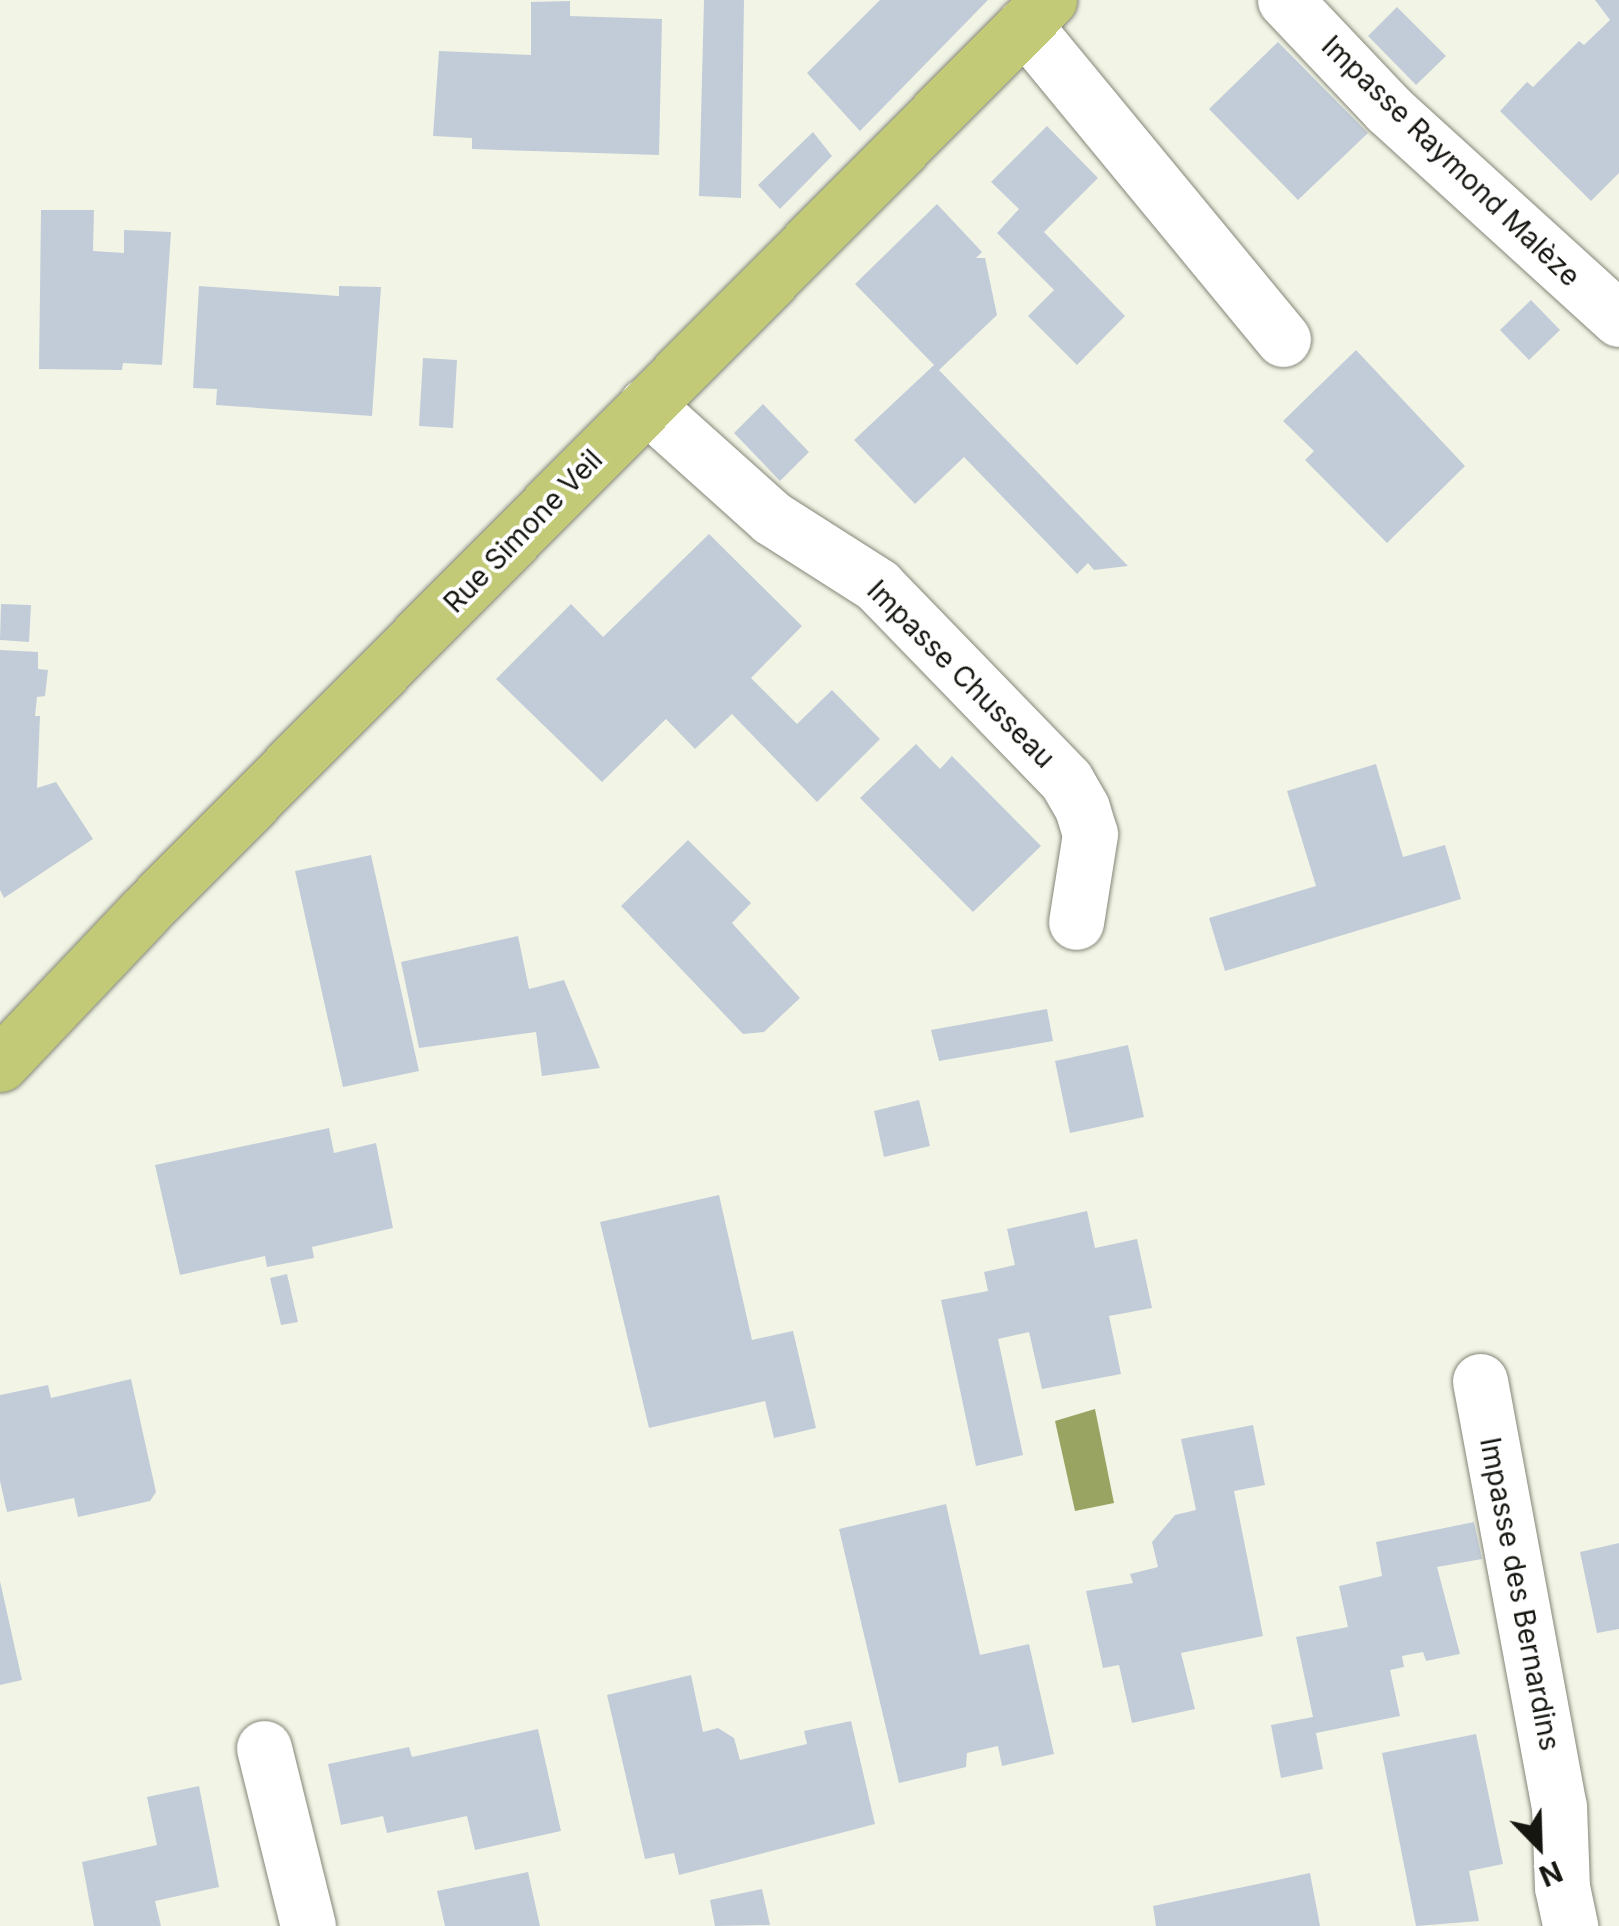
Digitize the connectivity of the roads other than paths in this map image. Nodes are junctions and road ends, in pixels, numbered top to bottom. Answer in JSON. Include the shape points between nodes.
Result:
{"nodes":[{"id":1,"x":1285,"y":0,"type":"edge"},
{"id":2,"x":1036,"y":12,"type":"edge"},
{"id":3,"x":1619,"y":319,"type":"edge"},
{"id":4,"x":1283,"y":339,"type":"dead end"},
{"id":5,"x":646,"y":404,"type":"junction"},
{"id":6,"x":1076,"y":922,"type":"dead end"},
{"id":7,"x":0,"y":1064,"type":"edge"},
{"id":8,"x":1480,"y":1381,"type":"dead end"},
{"id":9,"x":264,"y":1748,"type":"dead end"},
{"id":10,"x":308,"y":1926,"type":"edge"},
{"id":11,"x":1570,"y":1926,"type":"edge"}],
"edges":[{"from":1,"to":3,"type":"street","name":"Impasse Raymond Malèze","via":[[1388,109]]},
{"from":2,"to":4,"type":"street"},
{"from":2,"to":5,"type":"main road","name":"Rue Simone Veil"},
{"from":5,"to":6,"type":"street","name":"Impasse Chusseau","via":[[772,518],[877,585],[1066,780],[1090,834]]},
{"from":5,"to":7,"type":"main road","name":"Rue Simone Veil"},
{"from":8,"to":11,"type":"street","name":"Impasse des Bernardins","via":[[1559,1806]]},
{"from":9,"to":10,"type":"street"}]}
